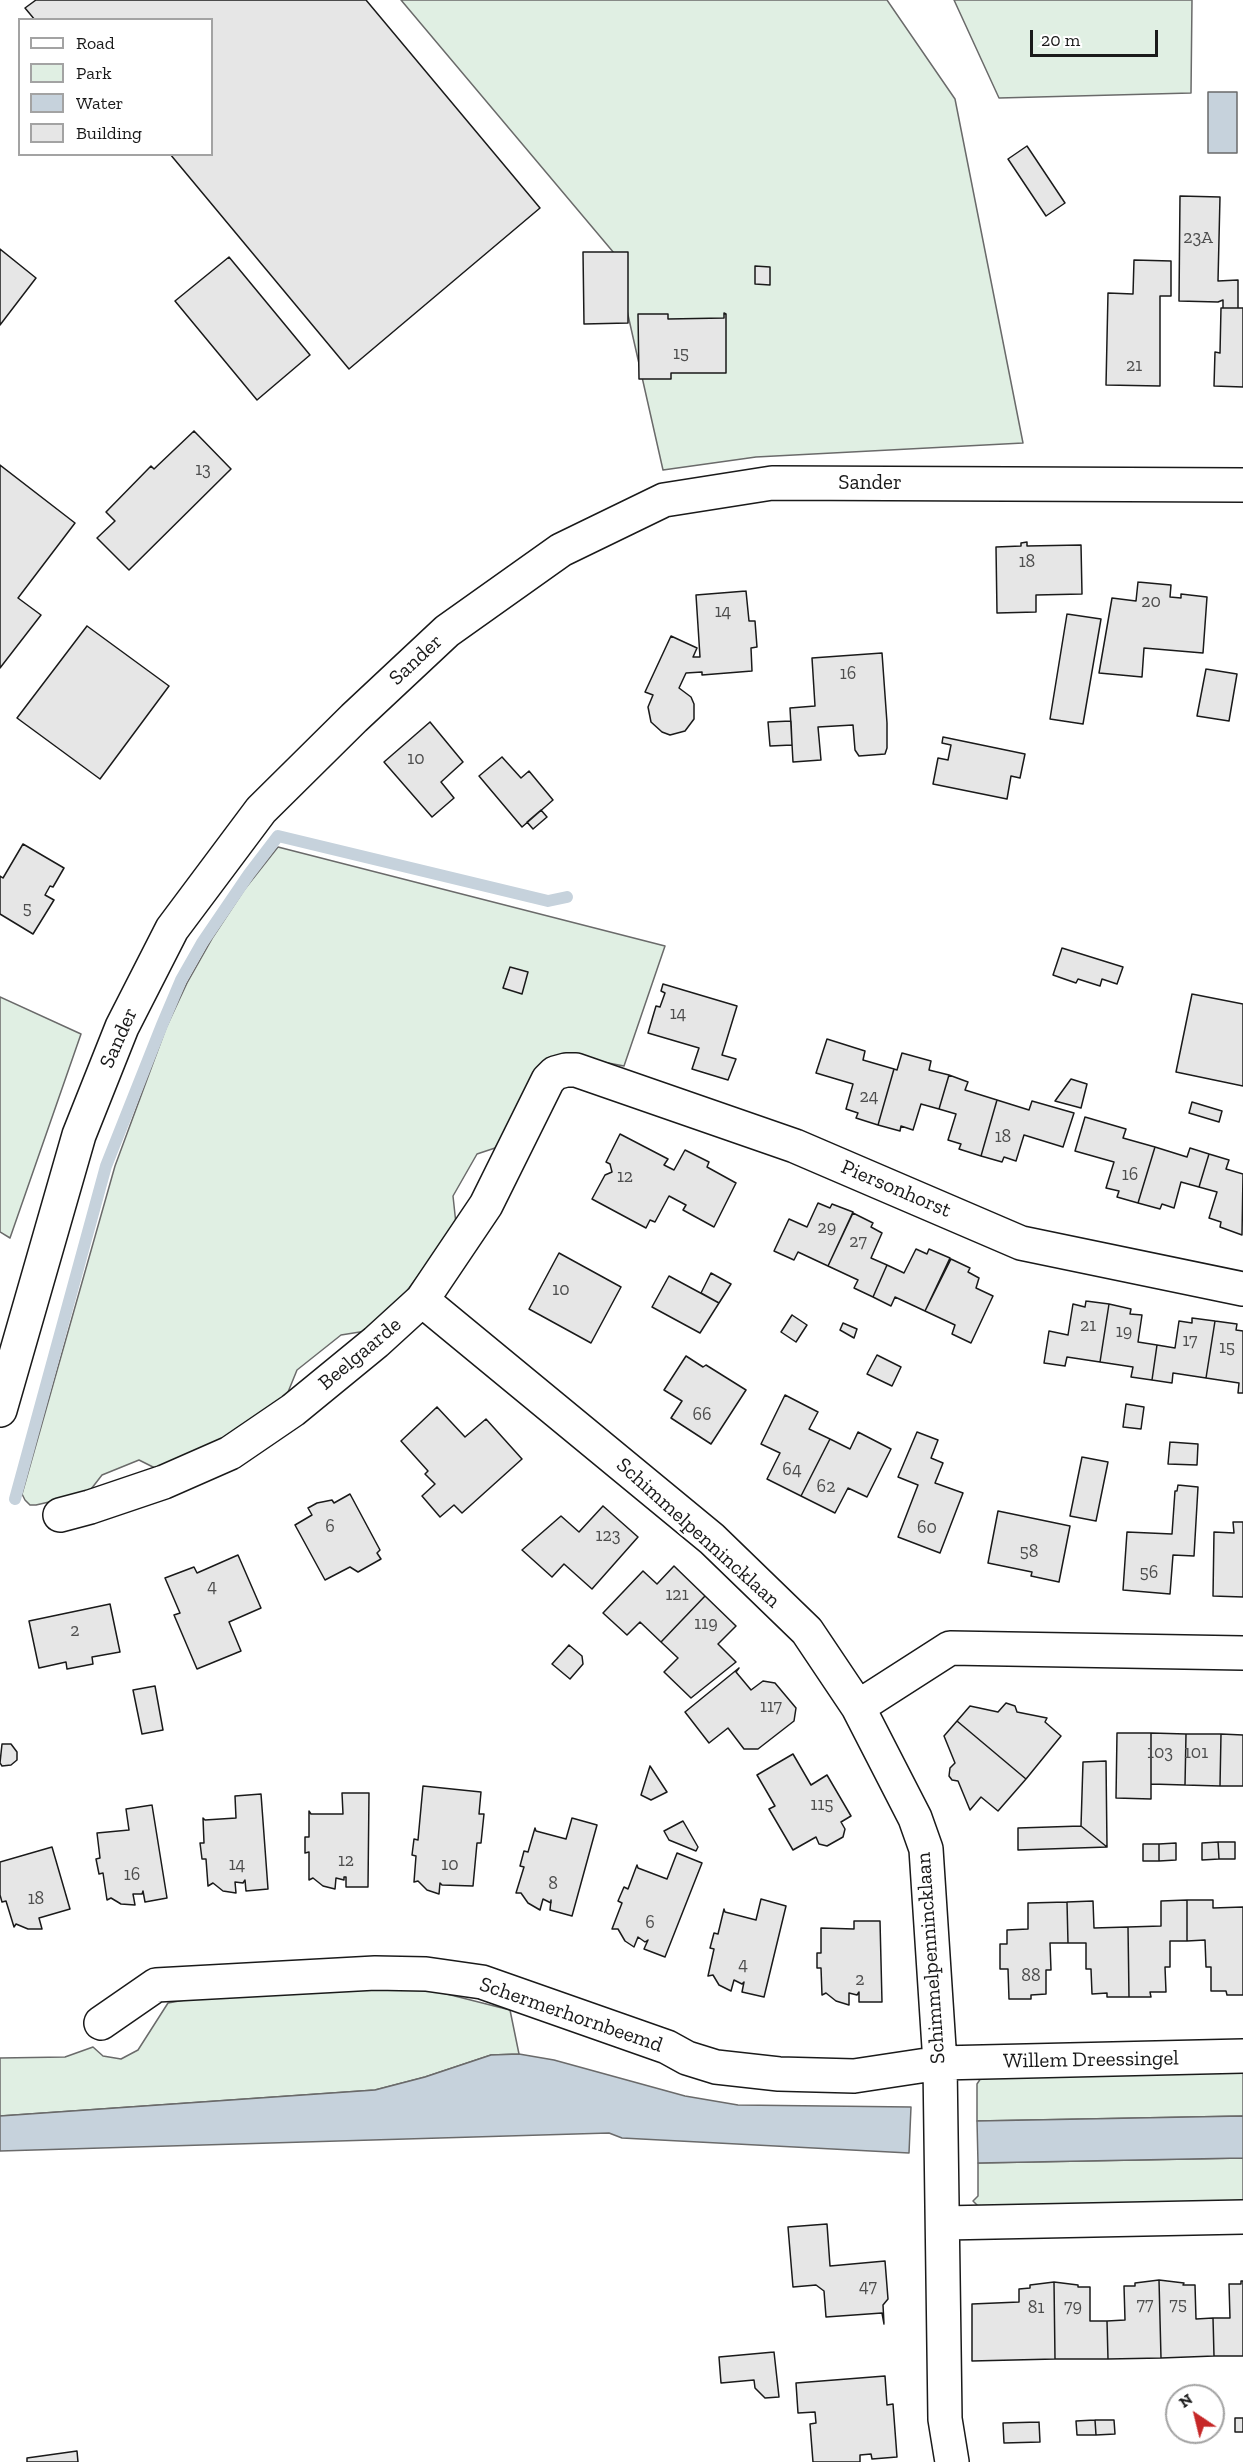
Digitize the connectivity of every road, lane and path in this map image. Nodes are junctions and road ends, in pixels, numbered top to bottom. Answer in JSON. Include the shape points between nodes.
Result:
{"nodes":[{"id":1,"x":1243,"y":485,"type":"edge"},
{"id":2,"x":555,"y":1073,"type":"joint"},
{"id":3,"x":1243,"y":1289,"type":"edge"},
{"id":4,"x":422,"y":1300,"type":"junction"},
{"id":5,"x":0,"y":1410,"type":"edge"},
{"id":6,"x":60,"y":1515,"type":"dead end"},
{"id":7,"x":1243,"y":1653,"type":"edge"},
{"id":8,"x":858,"y":1707,"type":"junction"},
{"id":9,"x":101,"y":2023,"type":"dead end"},
{"id":10,"x":1243,"y":2056,"type":"edge"},
{"id":11,"x":940,"y":2063,"type":"junction"},
{"id":12,"x":1243,"y":2217,"type":"edge"},
{"id":13,"x":944,"y":2223,"type":"junction"},
{"id":14,"x":952,"y":2462,"type":"edge"}],
"edges":[{"from":1,"to":5,"type":"street","name":"Sander","via":[[772,483],[664,500],[561,550],[447,631],[261,810],[172,929],[122,1028],[79,1135]]},
{"from":2,"to":3,"type":"street","name":"Piersonhorst","via":[[576,1070],[795,1146],[1021,1243]]},
{"from":2,"to":4,"type":"street","name":"Beelgaarde","via":[[486,1205]]},
{"from":4,"to":6,"type":"street","name":"Beelgaarde","via":[[294,1410],[230,1454],[164,1482]]},
{"from":4,"to":8,"type":"street","name":"Schimmelpennincklaan","via":[[712,1539],[807,1631]]},
{"from":7,"to":8,"type":"street","via":[[950,1648]]},
{"from":8,"to":11,"type":"street","name":"Schimmelpennincklaan","via":[[915,1818],[926,1850]]},
{"from":9,"to":11,"type":"street","name":"Schermerhornbeemd","via":[[156,1985],[375,1972],[426,1974],[482,1982],[716,2067],[854,2076]]},
{"from":10,"to":11,"type":"street","name":"Willem Dreessingel"},
{"from":11,"to":13,"type":"street","name":"Schimmelpennincklaan"},
{"from":12,"to":13,"type":"street"},
{"from":13,"to":14,"type":"street","name":"Schimmelpennincklaan","via":[[945,2419]]}]}
